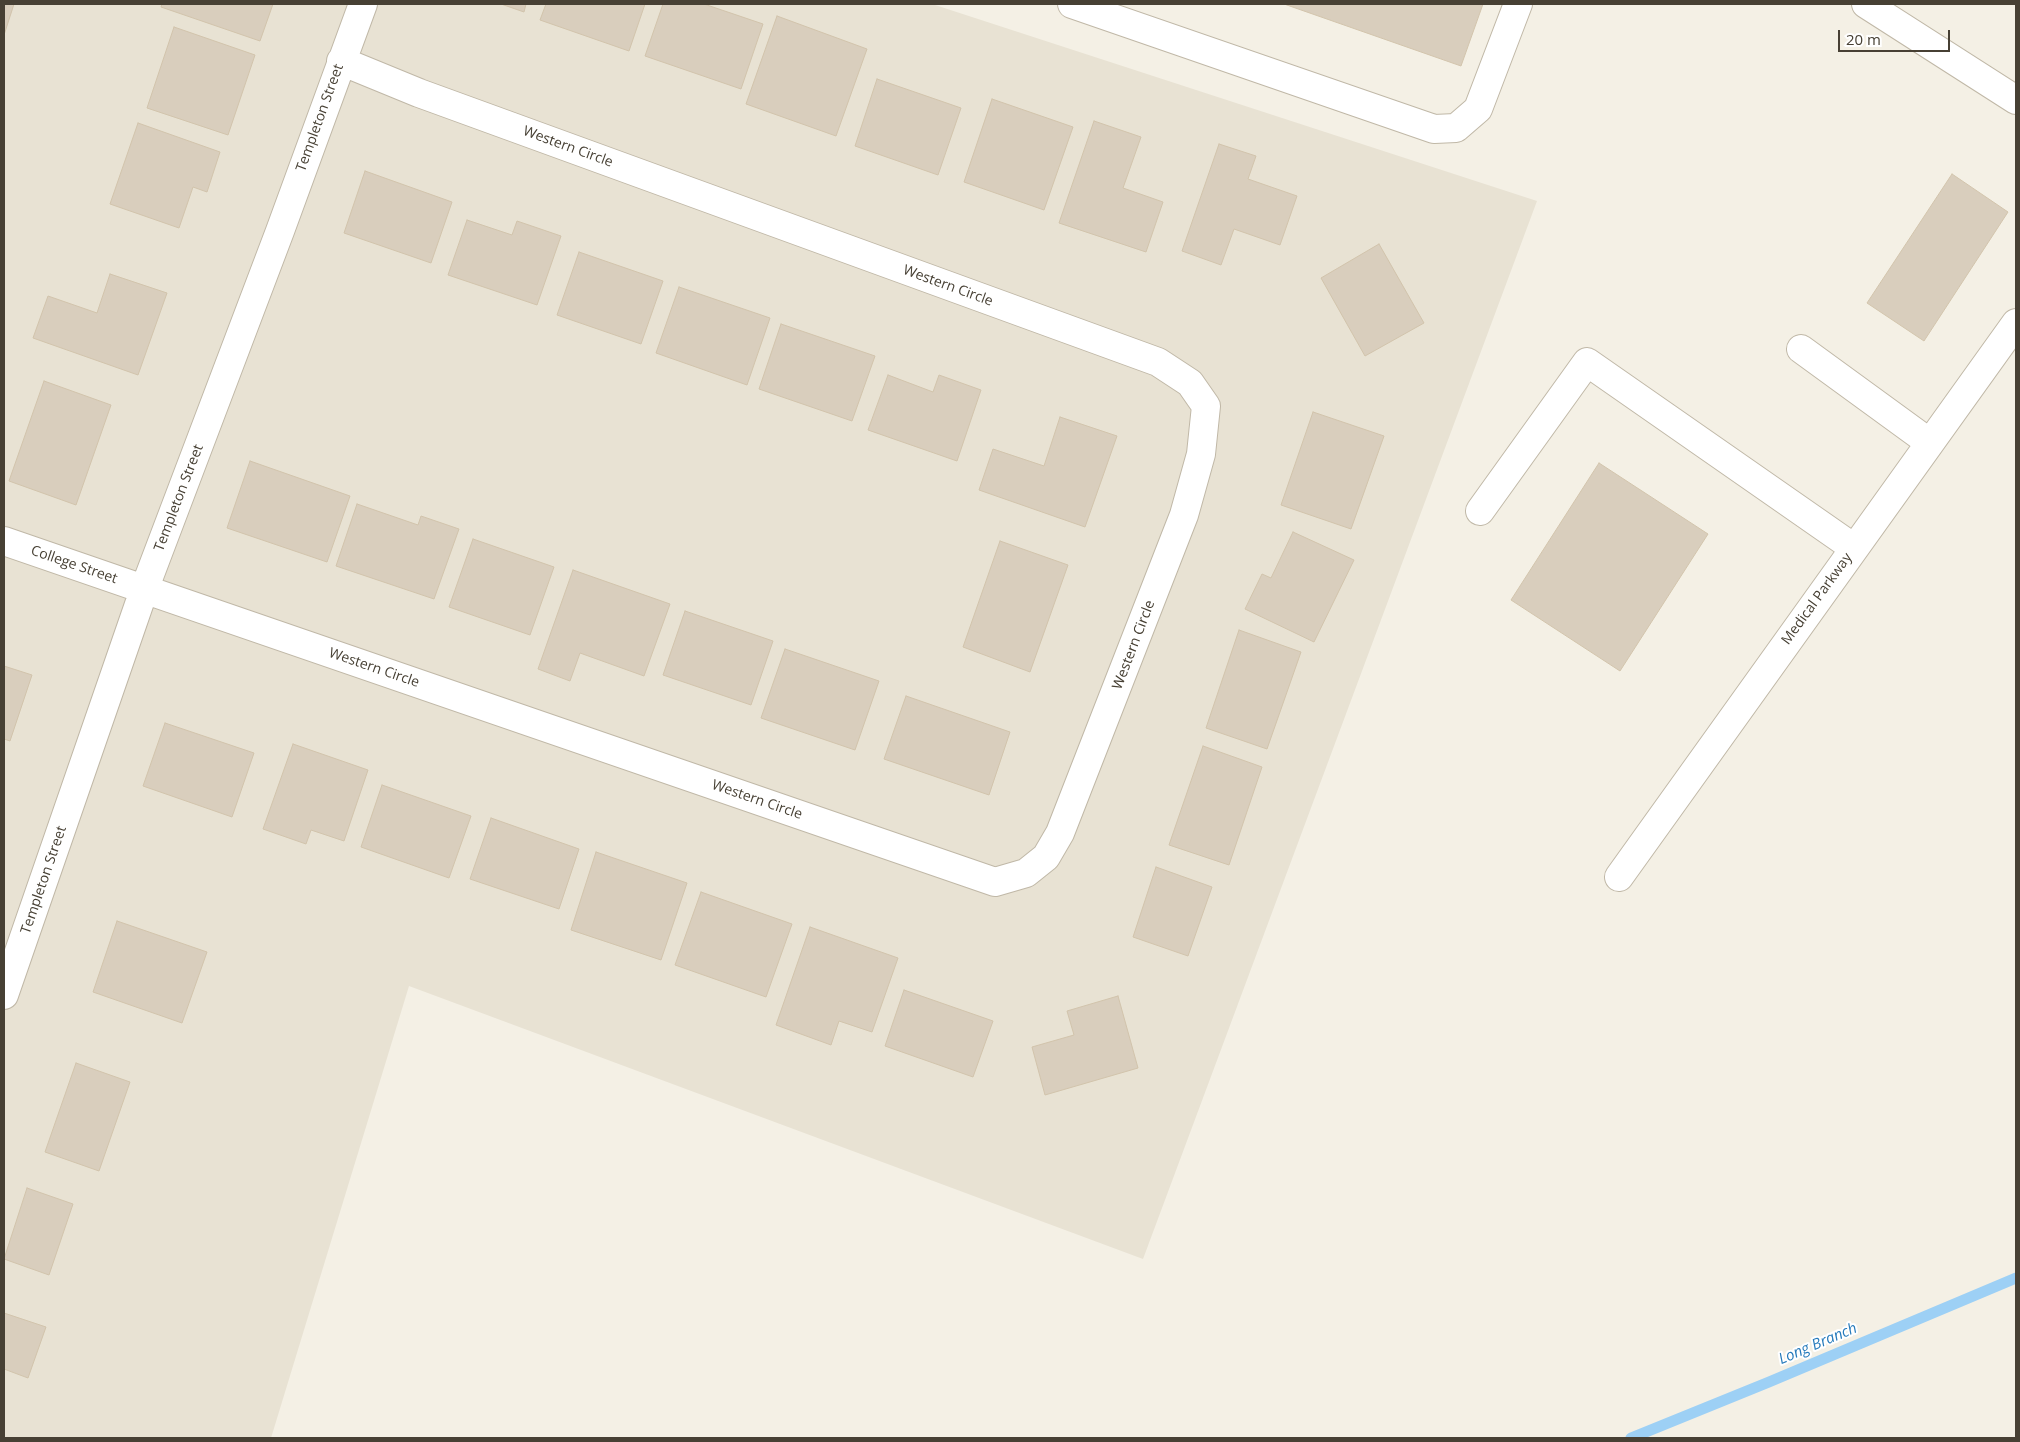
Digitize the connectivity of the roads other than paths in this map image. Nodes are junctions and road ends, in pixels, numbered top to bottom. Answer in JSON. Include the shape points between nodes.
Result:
{"nodes":[{"id":1,"x":363,"y":4,"type":"edge"},
{"id":2,"x":1072,"y":4,"type":"edge"},
{"id":3,"x":1518,"y":4,"type":"edge"},
{"id":4,"x":1879,"y":7,"type":"edge"},
{"id":5,"x":341,"y":61,"type":"junction"},
{"id":6,"x":2016,"y":100,"type":"edge"},
{"id":7,"x":2016,"y":322,"type":"edge"},
{"id":8,"x":1801,"y":349,"type":"dead end"},
{"id":9,"x":1930,"y":442,"type":"junction"},
{"id":10,"x":1480,"y":511,"type":"dead end"},
{"id":11,"x":4,"y":541,"type":"edge"},
{"id":12,"x":1854,"y":548,"type":"junction"},
{"id":13,"x":144,"y":590,"type":"junction"},
{"id":14,"x":1619,"y":877,"type":"dead end"},
{"id":15,"x":4,"y":995,"type":"edge"}],
"edges":[{"from":1,"to":5,"type":"street","name":"Templeton Street"},
{"from":2,"to":3,"type":"street","via":[[1434,129],[1456,128],[1478,109]]},
{"from":4,"to":6,"type":"street"},
{"from":5,"to":13,"type":"street","name":"Templeton Street"},
{"from":5,"to":13,"type":"street","name":"Western Circle","via":[[428,97],[1158,362],[1190,383],[1206,406],[1201,454],[1184,515],[1060,833],[1046,857],[1026,873],[995,882]]},
{"from":7,"to":9,"type":"street","name":"Medical Parkway"},
{"from":8,"to":9,"type":"street"},
{"from":9,"to":12,"type":"street","name":"Medical Parkway"},
{"from":10,"to":12,"type":"street","via":[[1588,362]]},
{"from":11,"to":13,"type":"street","name":"College Street"},
{"from":12,"to":14,"type":"street","name":"Medical Parkway"},
{"from":13,"to":15,"type":"street","name":"Templeton Street"}]}
